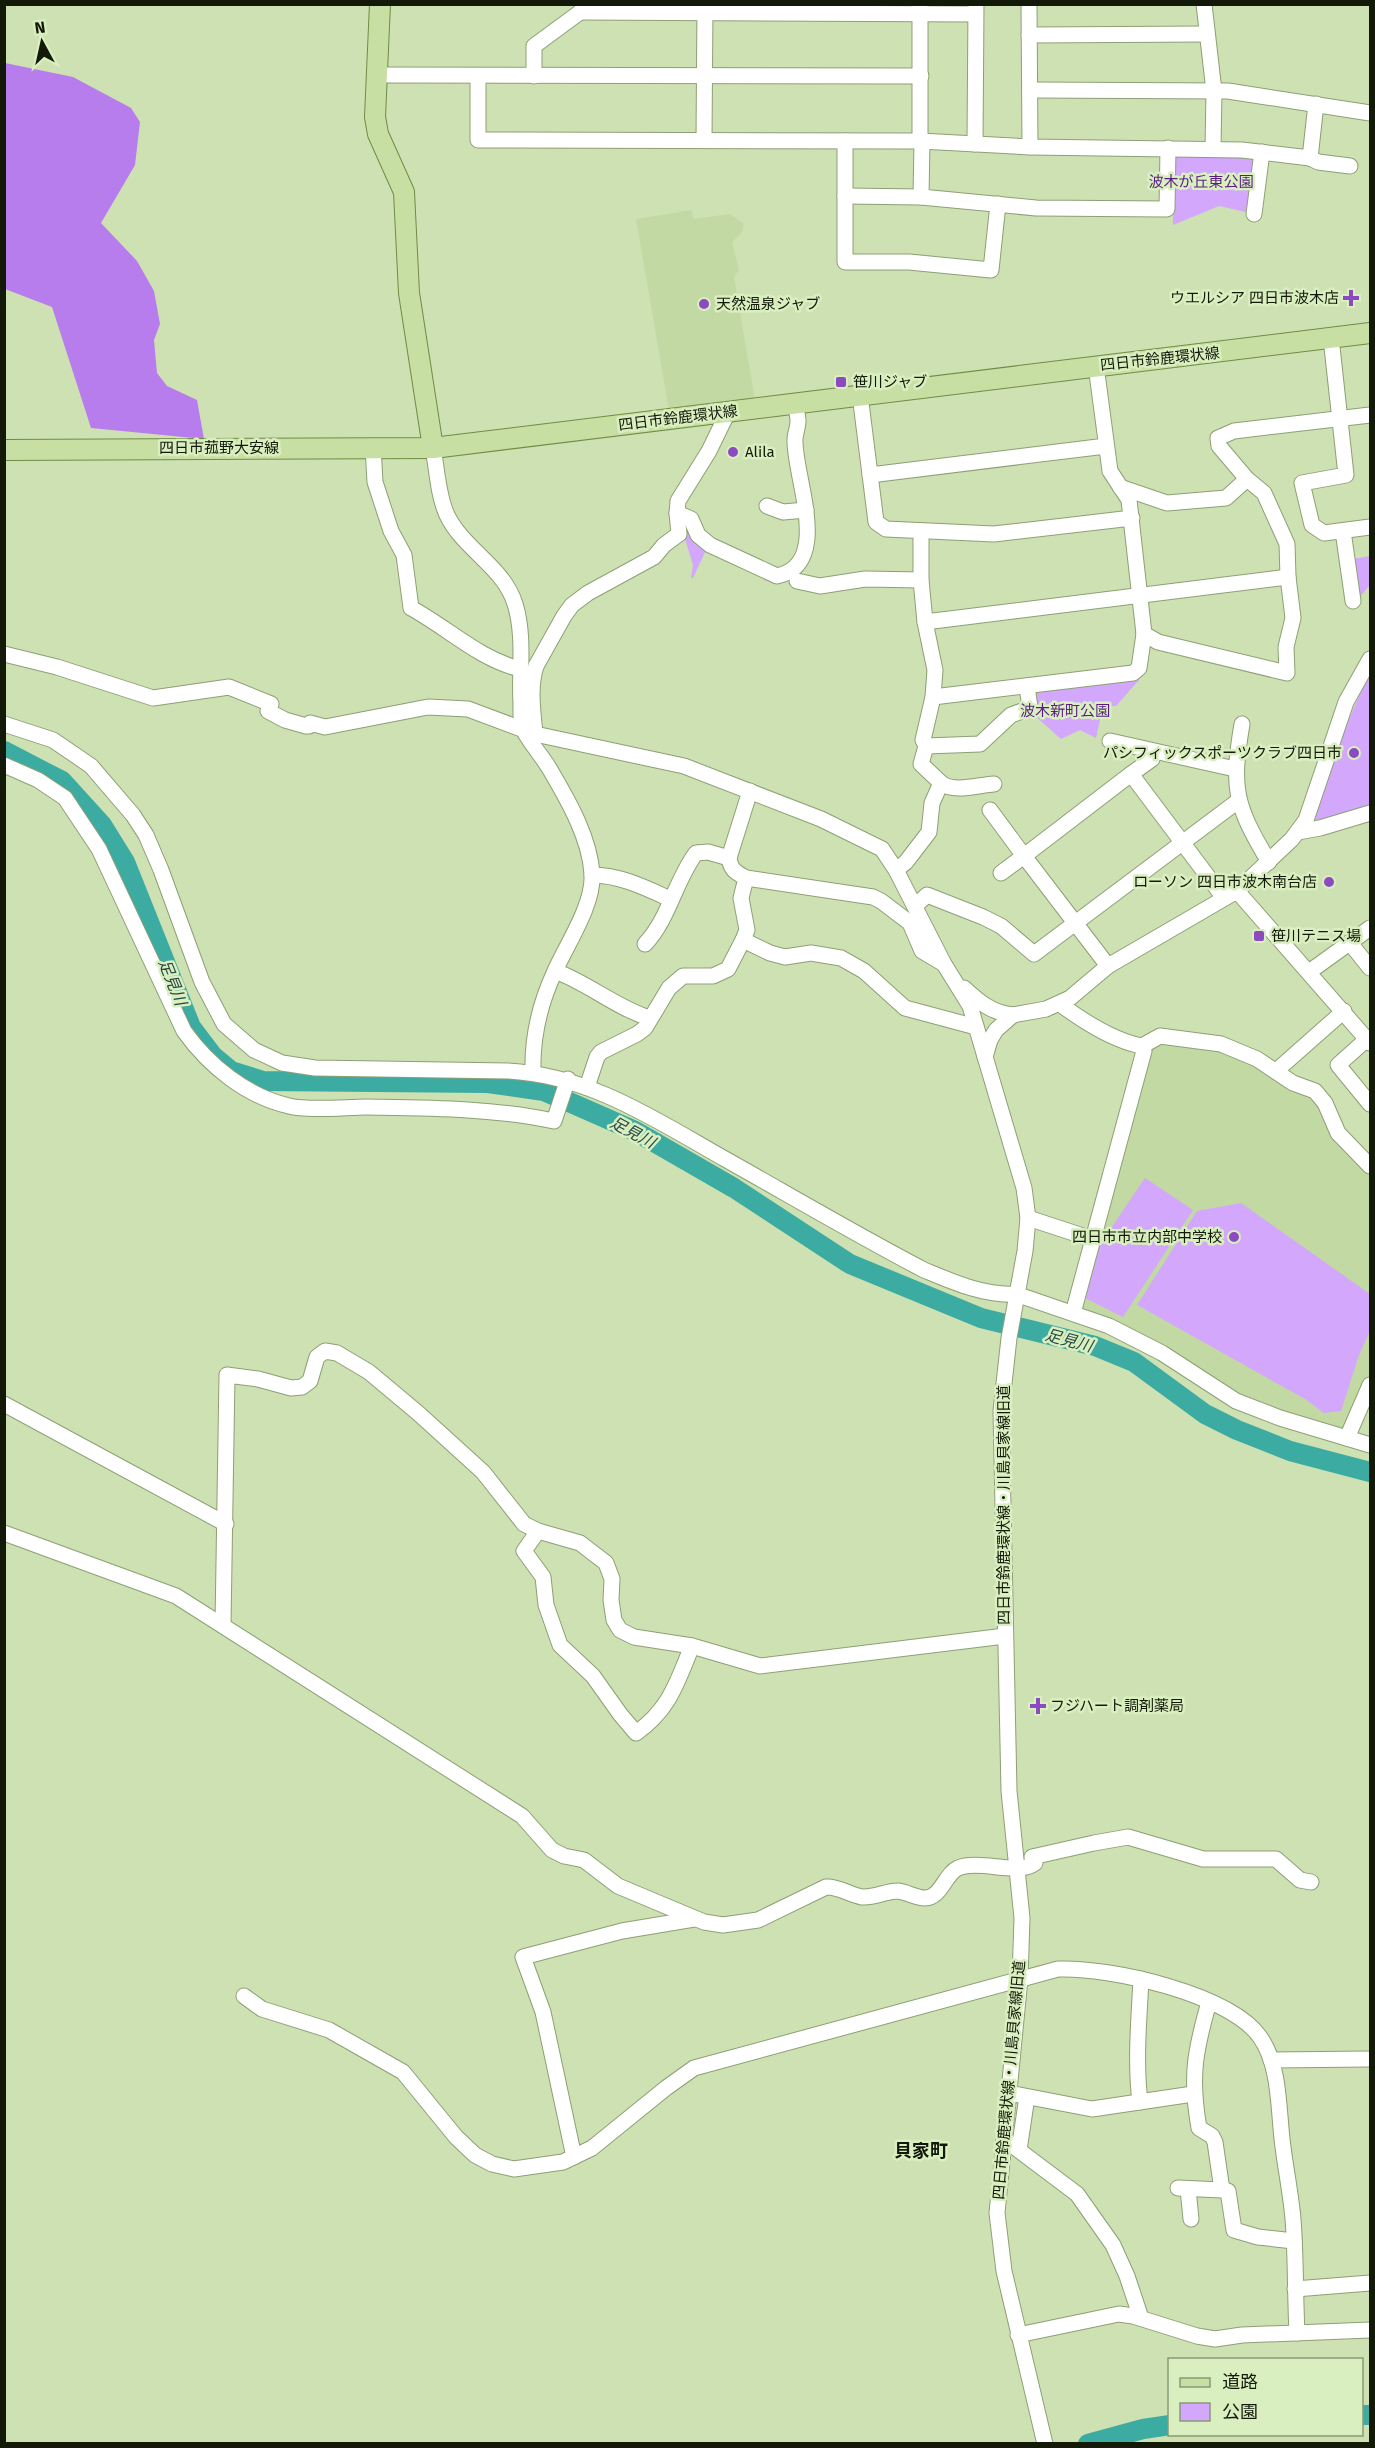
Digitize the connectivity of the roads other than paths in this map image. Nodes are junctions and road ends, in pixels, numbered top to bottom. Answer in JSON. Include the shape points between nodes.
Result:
{"nodes":[{"id":1,"x":380,"y":4,"type":"edge"},
{"id":2,"x":1029,"y":4,"type":"edge"},
{"id":3,"x":1204,"y":4,"type":"edge"},
{"id":4,"x":585,"y":8,"type":"edge"},
{"id":5,"x":705,"y":8,"type":"edge"},
{"id":6,"x":921,"y":9,"type":"edge"},
{"id":7,"x":975,"y":9,"type":"edge"},
{"id":8,"x":1207,"y":34,"type":"junction"},
{"id":9,"x":1029,"y":35,"type":"junction"},
{"id":10,"x":376,"y":75,"type":"junction"},
{"id":11,"x":478,"y":76,"type":"junction"},
{"id":12,"x":534,"y":76,"type":"junction"},
{"id":13,"x":705,"y":76,"type":"junction"},
{"id":14,"x":921,"y":76,"type":"junction"},
{"id":15,"x":1030,"y":90,"type":"junction"},
{"id":16,"x":1214,"y":91,"type":"junction"},
{"id":17,"x":1316,"y":104,"type":"junction"},
{"id":18,"x":1371,"y":113,"type":"edge"},
{"id":19,"x":704,"y":140,"type":"junction"},
{"id":20,"x":845,"y":141,"type":"junction"},
{"id":21,"x":921,"y":141,"type":"junction"},
{"id":22,"x":975,"y":144,"type":"junction"},
{"id":23,"x":1029,"y":147,"type":"junction"},
{"id":24,"x":1168,"y":148,"type":"junction"},
{"id":25,"x":1213,"y":149,"type":"junction"},
{"id":26,"x":1262,"y":152,"type":"junction"},
{"id":27,"x":1310,"y":158,"type":"junction"},
{"id":28,"x":1350,"y":166,"type":"dead end"},
{"id":29,"x":845,"y":196,"type":"junction"},
{"id":30,"x":921,"y":197,"type":"junction"},
{"id":31,"x":998,"y":204,"type":"junction"},
{"id":32,"x":1254,"y":214,"type":"dead end"},
{"id":33,"x":1371,"y":333,"type":"edge"},
{"id":34,"x":1331,"y":338,"type":"junction"},
{"id":35,"x":1096,"y":366,"type":"junction"},
{"id":36,"x":860,"y":395,"type":"junction"},
{"id":37,"x":795,"y":403,"type":"junction"},
{"id":38,"x":728,"y":412,"type":"junction"},
{"id":39,"x":1371,"y":415,"type":"edge"},
{"id":40,"x":1340,"y":419,"type":"junction"},
{"id":41,"x":1106,"y":446,"type":"junction"},
{"id":42,"x":373,"y":447,"type":"junction"},
{"id":43,"x":434,"y":448,"type":"junction"},
{"id":44,"x":4,"y":450,"type":"edge"},
{"id":45,"x":870,"y":475,"type":"junction"},
{"id":46,"x":1247,"y":479,"type":"junction"},
{"id":47,"x":1120,"y":487,"type":"junction"},
{"id":48,"x":767,"y":506,"type":"dead end"},
{"id":49,"x":806,"y":510,"type":"junction"},
{"id":50,"x":677,"y":513,"type":"junction"},
{"id":51,"x":1132,"y":518,"type":"junction"},
{"id":52,"x":1371,"y":527,"type":"edge"},
{"id":53,"x":921,"y":531,"type":"junction"},
{"id":54,"x":1343,"y":531,"type":"junction"},
{"id":55,"x":1288,"y":577,"type":"junction"},
{"id":56,"x":921,"y":580,"type":"junction"},
{"id":57,"x":797,"y":581,"type":"dead end"},
{"id":58,"x":1141,"y":594,"type":"junction"},
{"id":59,"x":1353,"y":601,"type":"dead end"},
{"id":60,"x":925,"y":622,"type":"junction"},
{"id":61,"x":1144,"y":634,"type":"junction"},
{"id":62,"x":4,"y":654,"type":"edge"},
{"id":63,"x":1371,"y":658,"type":"edge"},
{"id":64,"x":520,"y":669,"type":"junction"},
{"id":65,"x":1027,"y":686,"type":"junction"},
{"id":66,"x":933,"y":697,"type":"junction"},
{"id":67,"x":1242,"y":723,"type":"dead end"},
{"id":68,"x":4,"y":724,"type":"edge"},
{"id":69,"x":529,"y":731,"type":"junction"},
{"id":70,"x":1110,"y":741,"type":"dead end"},
{"id":71,"x":926,"y":746,"type":"junction"},
{"id":72,"x":1152,"y":759,"type":"dead end"},
{"id":73,"x":4,"y":765,"type":"edge"},
{"id":74,"x":1235,"y":769,"type":"junction"},
{"id":75,"x":1131,"y":774,"type":"junction"},
{"id":76,"x":941,"y":783,"type":"junction"},
{"id":77,"x":994,"y":784,"type":"dead end"},
{"id":78,"x":750,"y":791,"type":"junction"},
{"id":79,"x":1238,"y":801,"type":"junction"},
{"id":80,"x":990,"y":810,"type":"dead end"},
{"id":81,"x":1371,"y":813,"type":"edge"},
{"id":82,"x":1299,"y":832,"type":"junction"},
{"id":83,"x":1182,"y":843,"type":"junction"},
{"id":84,"x":1024,"y":856,"type":"junction"},
{"id":85,"x":729,"y":858,"type":"junction"},
{"id":86,"x":1269,"y":862,"type":"junction"},
{"id":87,"x":896,"y":870,"type":"junction"},
{"id":88,"x":1001,"y":873,"type":"dead end"},
{"id":89,"x":592,"y":875,"type":"junction"},
{"id":90,"x":746,"y":878,"type":"junction"},
{"id":91,"x":1230,"y":894,"type":"junction"},
{"id":92,"x":670,"y":899,"type":"junction"},
{"id":93,"x":916,"y":915,"type":"junction"},
{"id":94,"x":1076,"y":922,"type":"junction"},
{"id":95,"x":1371,"y":928,"type":"edge"},
{"id":96,"x":743,"y":940,"type":"junction"},
{"id":97,"x":1350,"y":943,"type":"junction"},
{"id":98,"x":645,"y":944,"type":"dead end"},
{"id":99,"x":1108,"y":966,"type":"junction"},
{"id":100,"x":1371,"y":968,"type":"edge"},
{"id":101,"x":555,"y":971,"type":"junction"},
{"id":102,"x":1309,"y":972,"type":"junction"},
{"id":103,"x":955,"y":980,"type":"junction"},
{"id":104,"x":1060,"y":1004,"type":"junction"},
{"id":105,"x":1344,"y":1011,"type":"junction"},
{"id":106,"x":1014,"y":1015,"type":"junction"},
{"id":107,"x":649,"y":1018,"type":"junction"},
{"id":108,"x":976,"y":1027,"type":"junction"},
{"id":109,"x":1369,"y":1041,"type":"edge"},
{"id":110,"x":1142,"y":1046,"type":"junction"},
{"id":111,"x":985,"y":1060,"type":"junction"},
{"id":112,"x":1276,"y":1071,"type":"junction"},
{"id":113,"x":533,"y":1072,"type":"junction"},
{"id":114,"x":567,"y":1081,"type":"junction"},
{"id":115,"x":587,"y":1087,"type":"junction"},
{"id":116,"x":1371,"y":1104,"type":"edge"},
{"id":117,"x":1371,"y":1166,"type":"edge"},
{"id":118,"x":1028,"y":1218,"type":"junction"},
{"id":119,"x":1092,"y":1239,"type":"junction"},
{"id":120,"x":1015,"y":1296,"type":"junction"},
{"id":121,"x":1073,"y":1313,"type":"junction"},
{"id":122,"x":1371,"y":1385,"type":"edge"},
{"id":123,"x":4,"y":1404,"type":"edge"},
{"id":124,"x":1347,"y":1438,"type":"junction"},
{"id":125,"x":1371,"y":1444,"type":"edge"},
{"id":126,"x":226,"y":1524,"type":"junction"},
{"id":127,"x":538,"y":1532,"type":"junction"},
{"id":128,"x":4,"y":1533,"type":"edge"},
{"id":129,"x":223,"y":1624,"type":"junction"},
{"id":130,"x":1005,"y":1636,"type":"junction"},
{"id":131,"x":692,"y":1646,"type":"junction"},
{"id":132,"x":1017,"y":1867,"type":"junction"},
{"id":133,"x":1311,"y":1882,"type":"dead end"},
{"id":134,"x":694,"y":1919,"type":"junction"},
{"id":135,"x":1020,"y":1979,"type":"junction"},
{"id":136,"x":1141,"y":1979,"type":"junction"},
{"id":137,"x":244,"y":1996,"type":"dead end"},
{"id":138,"x":1209,"y":2002,"type":"junction"},
{"id":139,"x":1371,"y":2059,"type":"edge"},
{"id":140,"x":1271,"y":2060,"type":"junction"},
{"id":141,"x":1009,"y":2093,"type":"junction"},
{"id":142,"x":1193,"y":2094,"type":"junction"},
{"id":143,"x":1027,"y":2097,"type":"junction"},
{"id":144,"x":1140,"y":2102,"type":"junction"},
{"id":145,"x":1004,"y":2139,"type":"junction"},
{"id":146,"x":1019,"y":2150,"type":"junction"},
{"id":147,"x":574,"y":2157,"type":"junction"},
{"id":148,"x":1222,"y":2189,"type":"junction"},
{"id":149,"x":1191,"y":2219,"type":"dead end"},
{"id":150,"x":1294,"y":2241,"type":"junction"},
{"id":151,"x":1371,"y":2283,"type":"edge"},
{"id":152,"x":1295,"y":2289,"type":"junction"},
{"id":153,"x":1141,"y":2318,"type":"junction"},
{"id":154,"x":1371,"y":2330,"type":"edge"},
{"id":155,"x":1297,"y":2333,"type":"junction"},
{"id":156,"x":1019,"y":2341,"type":"junction"},
{"id":157,"x":1045,"y":2444,"type":"edge"}],
"edges":[{"from":1,"to":10,"type":"main road"},
{"from":2,"to":9,"type":"street"},
{"from":3,"to":8,"type":"street"},
{"from":4,"to":5,"type":"street"},
{"from":4,"to":12,"type":"street","via":[[534,46]]},
{"from":5,"to":6,"type":"street"},
{"from":5,"to":13,"type":"street"},
{"from":6,"to":7,"type":"street"},
{"from":6,"to":14,"type":"street"},
{"from":7,"to":22,"type":"street"},
{"from":8,"to":9,"type":"street"},
{"from":8,"to":16,"type":"street"},
{"from":9,"to":15,"type":"street"},
{"from":10,"to":11,"type":"street"},
{"from":10,"to":43,"type":"main road","via":[[378,134],[404,192],[409,293]]},
{"from":11,"to":12,"type":"street"},
{"from":11,"to":19,"type":"street","via":[[478,140]]},
{"from":12,"to":13,"type":"street"},
{"from":13,"to":14,"type":"street"},
{"from":13,"to":19,"type":"street"},
{"from":14,"to":21,"type":"street"},
{"from":15,"to":16,"type":"street"},
{"from":15,"to":23,"type":"street"},
{"from":16,"to":17,"type":"street"},
{"from":16,"to":25,"type":"street"},
{"from":17,"to":18,"type":"street"},
{"from":17,"to":27,"type":"street"},
{"from":19,"to":20,"type":"street"},
{"from":20,"to":21,"type":"street"},
{"from":20,"to":29,"type":"street"},
{"from":21,"to":22,"type":"street"},
{"from":21,"to":30,"type":"street"},
{"from":22,"to":23,"type":"street"},
{"from":23,"to":24,"type":"street"},
{"from":24,"to":25,"type":"street"},
{"from":24,"to":31,"type":"street","via":[[1167,209]]},
{"from":25,"to":26,"type":"street"},
{"from":26,"to":27,"type":"street"},
{"from":26,"to":32,"type":"street"},
{"from":27,"to":28,"type":"street"},
{"from":29,"to":30,"type":"street"},
{"from":29,"to":31,"type":"street","via":[[845,262],[909,262],[991,270]]},
{"from":30,"to":31,"type":"street"},
{"from":33,"to":34,"type":"main road","name":"四日市鈴鹿環状線"},
{"from":34,"to":35,"type":"main road","name":"四日市鈴鹿環状線"},
{"from":34,"to":40,"type":"street"},
{"from":35,"to":36,"type":"main road","name":"四日市鈴鹿環状線"},
{"from":35,"to":41,"type":"street"},
{"from":36,"to":37,"type":"main road","name":"四日市鈴鹿環状線"},
{"from":36,"to":45,"type":"street"},
{"from":37,"to":38,"type":"main road","name":"四日市鈴鹿環状線"},
{"from":37,"to":49,"type":"street","via":[[795,440]]},
{"from":38,"to":43,"type":"main road","name":"四日市鈴鹿環状線"},
{"from":38,"to":50,"type":"street","via":[[678,501]]},
{"from":39,"to":40,"type":"street"},
{"from":40,"to":46,"type":"street","via":[[1234,431],[1218,438],[1219,446]]},
{"from":40,"to":54,"type":"street","via":[[1346,475],[1302,483],[1312,525],[1324,533]]},
{"from":41,"to":45,"type":"street"},
{"from":41,"to":47,"type":"street","via":[[1110,471]]},
{"from":42,"to":43,"type":"main road","name":"四日市菰野大安線"},
{"from":42,"to":44,"type":"main road","name":"四日市菰野大安線"},
{"from":42,"to":64,"type":"street","via":[[375,483],[391,531],[404,555],[411,609],[500,664]]},
{"from":43,"to":64,"type":"street","via":[[447,515],[512,595],[518,616]]},
{"from":45,"to":53,"type":"street","via":[[876,522],[886,529]]},
{"from":46,"to":47,"type":"street","via":[[1226,498],[1167,503]]},
{"from":46,"to":55,"type":"street","via":[[1264,493],[1287,544]]},
{"from":47,"to":51,"type":"street","via":[[1129,500]]},
{"from":48,"to":49,"type":"street","via":[[783,512]]},
{"from":49,"to":50,"type":"street","via":[[808,533],[804,555],[789,573],[777,576],[710,545],[698,535],[691,519]]},
{"from":50,"to":69,"type":"street","via":[[679,534],[654,557],[581,597],[564,616],[533,675]]},
{"from":51,"to":53,"type":"street","via":[[994,534]]},
{"from":51,"to":58,"type":"street"},
{"from":52,"to":54,"type":"street"},
{"from":53,"to":56,"type":"street"},
{"from":54,"to":59,"type":"street"},
{"from":55,"to":58,"type":"street"},
{"from":55,"to":61,"type":"street","via":[[1293,618],[1286,647],[1287,673],[1158,642]]},
{"from":56,"to":57,"type":"street","via":[[865,579],[820,586]]},
{"from":56,"to":60,"type":"street"},
{"from":58,"to":60,"type":"street"},
{"from":58,"to":61,"type":"street"},
{"from":60,"to":66,"type":"street","via":[[935,670]]},
{"from":61,"to":65,"type":"street","via":[[1139,668],[1133,673]]},
{"from":62,"to":69,"type":"street","via":[[153,698],[229,687],[270,704],[268,711],[285,720],[306,726],[310,723],[325,727],[447,706],[478,712]]},
{"from":63,"to":82,"type":"street","via":[[1346,702]]},
{"from":64,"to":69,"type":"street"},
{"from":65,"to":66,"type":"street"},
{"from":65,"to":71,"type":"street","via":[[1030,708],[1011,715],[980,744]]},
{"from":66,"to":71,"type":"street","via":[[923,740]]},
{"from":67,"to":74,"type":"street"},
{"from":68,"to":113,"type":"street","via":[[53,740],[90,766],[133,815],[161,870],[202,982],[224,1024],[255,1050],[282,1063],[315,1068]]},
{"from":69,"to":78,"type":"street","via":[[684,766]]},
{"from":69,"to":89,"type":"street","via":[[569,806],[585,843]]},
{"from":70,"to":74,"type":"street"},
{"from":71,"to":76,"type":"street","via":[[921,764]]},
{"from":72,"to":75,"type":"street"},
{"from":73,"to":114,"type":"street","via":[[65,798],[99,849],[184,1031],[201,1054],[251,1092],[290,1107],[439,1108],[554,1120]]},
{"from":74,"to":79,"type":"street"},
{"from":75,"to":83,"type":"street"},
{"from":75,"to":84,"type":"street"},
{"from":76,"to":77,"type":"street","via":[[959,789]]},
{"from":76,"to":87,"type":"street","via":[[932,803],[928,832]]},
{"from":78,"to":85,"type":"street"},
{"from":78,"to":87,"type":"street","via":[[882,849]]},
{"from":79,"to":83,"type":"street"},
{"from":79,"to":86,"type":"street"},
{"from":80,"to":84,"type":"street"},
{"from":81,"to":82,"type":"street"},
{"from":82,"to":86,"type":"street"},
{"from":83,"to":91,"type":"street"},
{"from":83,"to":94,"type":"street"},
{"from":84,"to":88,"type":"street"},
{"from":84,"to":94,"type":"street"},
{"from":85,"to":90,"type":"street","via":[[731,868]]},
{"from":85,"to":92,"type":"street","via":[[696,853]]},
{"from":86,"to":91,"type":"street"},
{"from":87,"to":93,"type":"street"},
{"from":89,"to":92,"type":"street","via":[[623,880]]},
{"from":89,"to":101,"type":"street","via":[[587,901]]},
{"from":90,"to":93,"type":"street","via":[[873,897]]},
{"from":90,"to":96,"type":"street","via":[[741,898],[747,930]]},
{"from":91,"to":99,"type":"street"},
{"from":91,"to":102,"type":"street"},
{"from":92,"to":98,"type":"street","via":[[656,933]]},
{"from":93,"to":94,"type":"street","via":[[927,895],[983,916],[1034,954]]},
{"from":93,"to":103,"type":"street","name":"四日市鈴鹿環状線・川島貝家線旧道","via":[[922,951],[944,964]]},
{"from":94,"to":99,"type":"street"},
{"from":95,"to":97,"type":"street"},
{"from":96,"to":107,"type":"street","via":[[728,969],[713,976],[683,976],[669,988]]},
{"from":96,"to":108,"type":"street","via":[[785,957],[811,953],[842,958],[864,971],[905,1008]]},
{"from":97,"to":100,"type":"street"},
{"from":97,"to":102,"type":"street"},
{"from":99,"to":104,"type":"street"},
{"from":101,"to":107,"type":"street"},
{"from":101,"to":113,"type":"street","via":[[537,1022]]},
{"from":102,"to":105,"type":"street"},
{"from":103,"to":106,"type":"street","via":[[985,1006]]},
{"from":103,"to":108,"type":"street","name":"四日市鈴鹿環状線・川島貝家線旧道","via":[[970,1005]]},
{"from":104,"to":106,"type":"street"},
{"from":104,"to":110,"type":"street","via":[[1128,1043]]},
{"from":105,"to":109,"type":"street"},
{"from":105,"to":112,"type":"street"},
{"from":106,"to":111,"type":"street","via":[[996,1030]]},
{"from":107,"to":115,"type":"street","via":[[637,1034],[601,1052]]},
{"from":108,"to":111,"type":"street","name":"四日市鈴鹿環状線・川島貝家線旧道"},
{"from":109,"to":116,"type":"street","via":[[1338,1065]]},
{"from":110,"to":112,"type":"street","via":[[1160,1036],[1221,1044]]},
{"from":110,"to":119,"type":"street","via":[[1144,1051]]},
{"from":111,"to":118,"type":"street","name":"四日市鈴鹿環状線・川島貝家線旧道","via":[[1024,1188]]},
{"from":112,"to":117,"type":"street","via":[[1315,1091],[1338,1133]]},
{"from":113,"to":114,"type":"street"},
{"from":114,"to":115,"type":"street"},
{"from":115,"to":120,"type":"street","via":[[924,1270],[972,1288]]},
{"from":118,"to":119,"type":"street"},
{"from":118,"to":120,"type":"street","name":"四日市鈴鹿環状線・川島貝家線旧道"},
{"from":119,"to":121,"type":"street"},
{"from":120,"to":121,"type":"street"},
{"from":120,"to":130,"type":"street","name":"四日市鈴鹿環状線・川島貝家線旧道","via":[[1001,1411]]},
{"from":121,"to":124,"type":"street","via":[[1162,1353],[1236,1401]]},
{"from":122,"to":124,"type":"street"},
{"from":123,"to":126,"type":"street"},
{"from":124,"to":125,"type":"street"},
{"from":126,"to":127,"type":"street","via":[[227,1375],[302,1387],[310,1381],[317,1357],[325,1351],[337,1353],[369,1372],[418,1413],[483,1472],[524,1524]]},
{"from":126,"to":129,"type":"street"},
{"from":127,"to":131,"type":"street","via":[[580,1543],[606,1563],[612,1579],[614,1620],[620,1630],[634,1637]]},
{"from":127,"to":131,"type":"street","via":[[524,1551],[543,1577],[546,1605],[557,1639],[593,1676],[636,1732],[654,1720],[669,1698]]},
{"from":128,"to":129,"type":"street","via":[[176,1596]]},
{"from":129,"to":134,"type":"street","via":[[522,1816],[552,1850],[584,1860],[618,1886]]},
{"from":130,"to":131,"type":"street","via":[[760,1666]]},
{"from":130,"to":132,"type":"street","name":"四日市鈴鹿環状線・川島貝家線旧道","via":[[1009,1791]]},
{"from":132,"to":133,"type":"street","via":[[1094,1843],[1128,1838],[1203,1858],[1276,1859],[1300,1880]]},
{"from":132,"to":134,"type":"street","via":[[958,1868],[935,1894],[925,1898],[897,1891],[861,1896],[830,1886],[758,1920],[723,1925]]},
{"from":132,"to":135,"type":"street","name":"四日市鈴鹿環状線・川島貝家線旧道","via":[[1022,1918]]},
{"from":134,"to":147,"type":"street","via":[[622,1931],[523,1957],[543,2012]]},
{"from":135,"to":136,"type":"street","via":[[1059,1969]]},
{"from":135,"to":141,"type":"street","name":"四日市鈴鹿環状線・川島貝家線旧道"},
{"from":135,"to":147,"type":"street","via":[[694,2068],[592,2148]]},
{"from":136,"to":138,"type":"street"},
{"from":136,"to":144,"type":"street"},
{"from":137,"to":147,"type":"street","via":[[262,2008],[329,2030],[403,2072],[465,2146],[492,2164],[514,2169],[538,2167]]},
{"from":138,"to":140,"type":"street","via":[[1251,2025]]},
{"from":138,"to":142,"type":"street","via":[[1194,2062]]},
{"from":139,"to":140,"type":"street"},
{"from":140,"to":150,"type":"street"},
{"from":141,"to":143,"type":"street"},
{"from":141,"to":145,"type":"street","name":"四日市鈴鹿環状線・川島貝家線旧道"},
{"from":142,"to":144,"type":"street"},
{"from":142,"to":148,"type":"street","via":[[1199,2128],[1215,2142]]},
{"from":143,"to":144,"type":"street","via":[[1092,2109]]},
{"from":143,"to":146,"type":"street"},
{"from":145,"to":146,"type":"street"},
{"from":145,"to":156,"type":"street","name":"四日市鈴鹿環状線・川島貝家線旧道","via":[[997,2214]]},
{"from":146,"to":153,"type":"street","via":[[1077,2194],[1113,2245]]},
{"from":148,"to":149,"type":"street","via":[[1183,2188]]},
{"from":148,"to":150,"type":"street","via":[[1228,2191],[1234,2230]]},
{"from":150,"to":152,"type":"street"},
{"from":151,"to":152,"type":"street"},
{"from":152,"to":155,"type":"street"},
{"from":153,"to":155,"type":"street","via":[[1215,2339]]},
{"from":153,"to":156,"type":"street","via":[[1110,2315]]},
{"from":154,"to":155,"type":"street"},
{"from":156,"to":157,"type":"street","name":"四日市鈴鹿環状線・川島貝家線旧道"}]}
